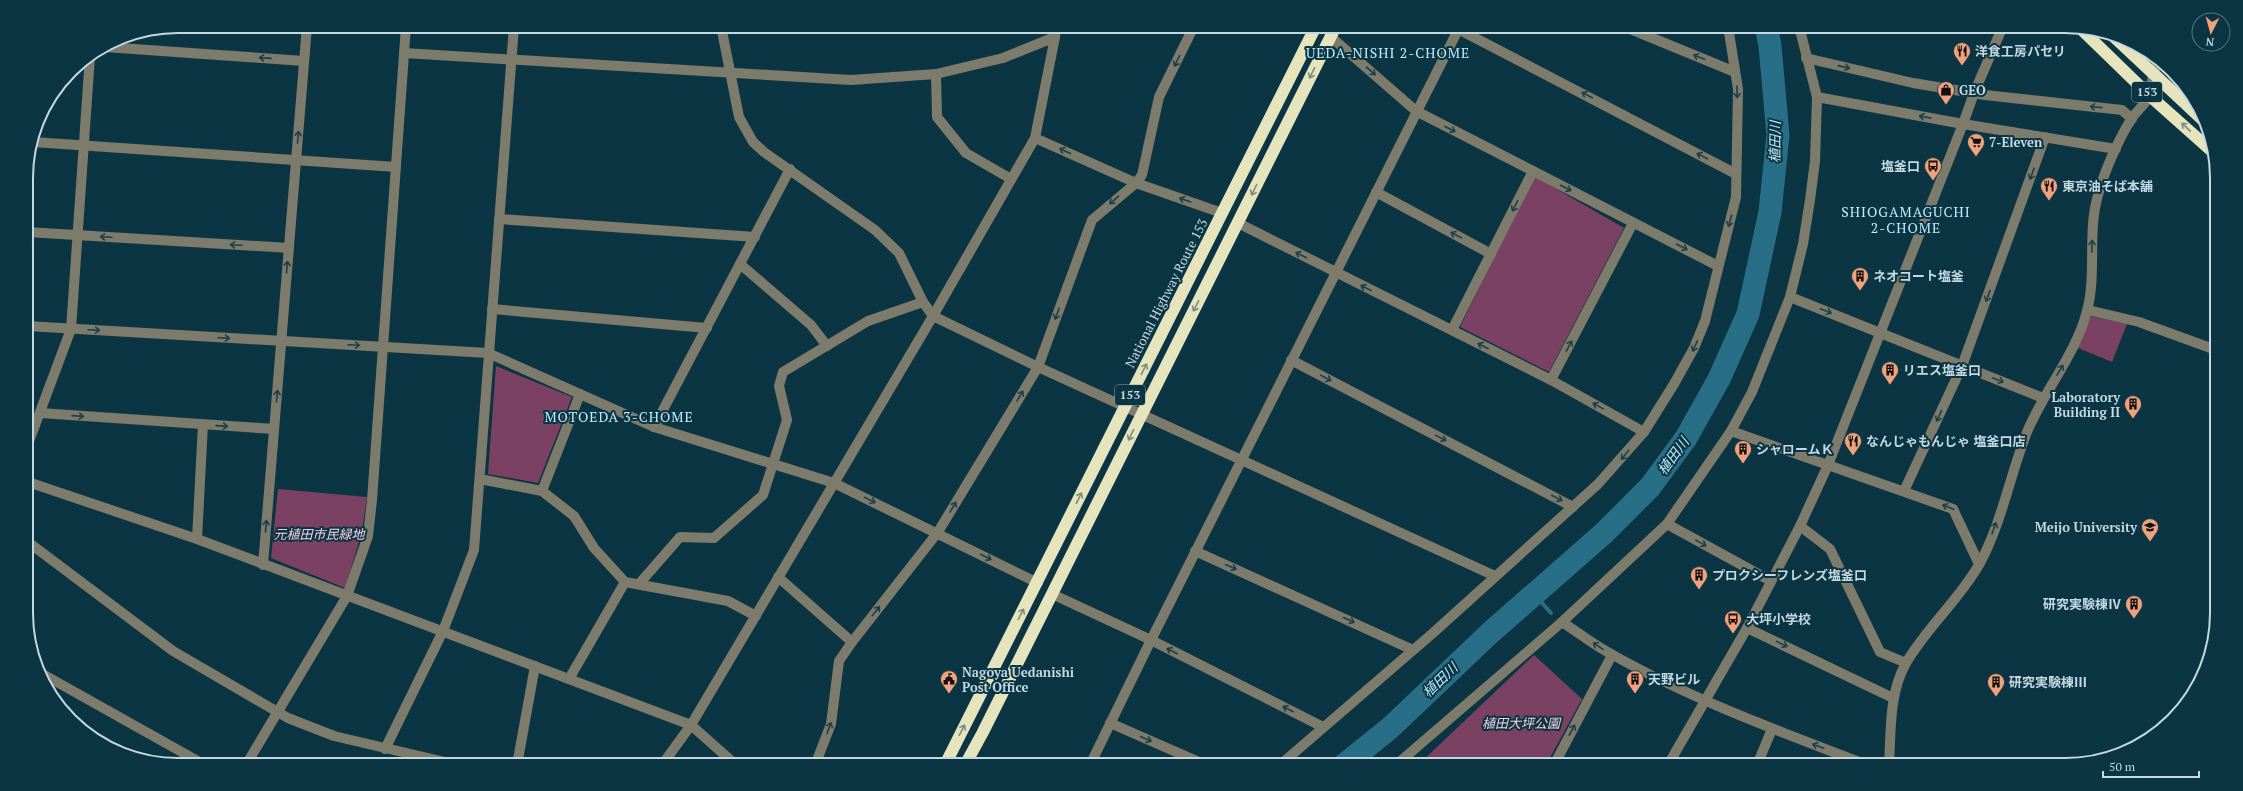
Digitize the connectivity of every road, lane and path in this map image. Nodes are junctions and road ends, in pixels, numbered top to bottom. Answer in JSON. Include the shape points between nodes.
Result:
{"nodes":[{"id":1,"x":306,"y":33,"type":"edge"},
{"id":2,"x":405,"y":33,"type":"edge"},
{"id":3,"x":513,"y":33,"type":"edge"},
{"id":4,"x":723,"y":33,"type":"edge"},
{"id":5,"x":1056,"y":33,"type":"edge"},
{"id":6,"x":1191,"y":33,"type":"edge"},
{"id":7,"x":1312,"y":33,"type":"edge"},
{"id":8,"x":1332,"y":33,"type":"edge"},
{"id":9,"x":1335,"y":33,"type":"edge"},
{"id":10,"x":1456,"y":33,"type":"edge"},
{"id":11,"x":1470,"y":33,"type":"edge"},
{"id":12,"x":1640,"y":33,"type":"edge"},
{"id":13,"x":1727,"y":33,"type":"edge"},
{"id":14,"x":1801,"y":33,"type":"edge"},
{"id":15,"x":2000,"y":33,"type":"edge"},
{"id":16,"x":2087,"y":35,"type":"edge"},
{"id":17,"x":1056,"y":37,"type":"junction"},
{"id":18,"x":2123,"y":46,"type":"edge"},
{"id":19,"x":117,"y":47,"type":"edge"},
{"id":20,"x":404,"y":53,"type":"junction"},
{"id":21,"x":511,"y":58,"type":"junction"},
{"id":22,"x":1806,"y":58,"type":"junction"},
{"id":23,"x":304,"y":61,"type":"junction"},
{"id":24,"x":90,"y":63,"type":"edge"},
{"id":25,"x":2156,"y":66,"type":"edge"},
{"id":26,"x":1735,"y":72,"type":"junction"},
{"id":27,"x":2152,"y":72,"type":"junction"},
{"id":28,"x":732,"y":74,"type":"junction"},
{"id":29,"x":936,"y":74,"type":"junction"},
{"id":30,"x":1974,"y":93,"type":"junction"},
{"id":31,"x":2150,"y":96,"type":"junction"},
{"id":32,"x":1817,"y":97,"type":"junction"},
{"id":33,"x":1416,"y":111,"type":"junction"},
{"id":34,"x":2194,"y":111,"type":"edge"},
{"id":35,"x":2132,"y":118,"type":"junction"},
{"id":36,"x":1963,"y":124,"type":"junction"},
{"id":37,"x":2045,"y":137,"type":"junction"},
{"id":38,"x":1035,"y":138,"type":"junction"},
{"id":39,"x":38,"y":142,"type":"edge"},
{"id":40,"x":84,"y":145,"type":"junction"},
{"id":41,"x":2206,"y":146,"type":"edge"},
{"id":42,"x":2116,"y":149,"type":"junction"},
{"id":43,"x":296,"y":160,"type":"junction"},
{"id":44,"x":396,"y":167,"type":"junction"},
{"id":45,"x":790,"y":169,"type":"junction"},
{"id":46,"x":1533,"y":171,"type":"junction"},
{"id":47,"x":1736,"y":174,"type":"junction"},
{"id":48,"x":1011,"y":180,"type":"junction"},
{"id":49,"x":1136,"y":183,"type":"junction"},
{"id":50,"x":1376,"y":192,"type":"junction"},
{"id":51,"x":1222,"y":213,"type":"junction"},
{"id":52,"x":499,"y":219,"type":"junction"},
{"id":53,"x":1238,"y":223,"type":"junction"},
{"id":54,"x":1633,"y":223,"type":"junction"},
{"id":55,"x":33,"y":232,"type":"edge"},
{"id":56,"x":78,"y":235,"type":"junction"},
{"id":57,"x":754,"y":237,"type":"junction"},
{"id":58,"x":289,"y":248,"type":"junction"},
{"id":59,"x":1491,"y":254,"type":"junction"},
{"id":60,"x":740,"y":264,"type":"junction"},
{"id":61,"x":1718,"y":266,"type":"junction"},
{"id":62,"x":1336,"y":273,"type":"junction"},
{"id":63,"x":1790,"y":296,"type":"junction"},
{"id":64,"x":923,"y":302,"type":"junction"},
{"id":65,"x":492,"y":309,"type":"junction"},
{"id":66,"x":2088,"y":310,"type":"junction"},
{"id":67,"x":933,"y":316,"type":"junction"},
{"id":68,"x":33,"y":326,"type":"edge"},
{"id":69,"x":707,"y":328,"type":"junction"},
{"id":70,"x":71,"y":329,"type":"junction"},
{"id":71,"x":1452,"y":330,"type":"junction"},
{"id":72,"x":1880,"y":333,"type":"junction"},
{"id":73,"x":281,"y":341,"type":"junction"},
{"id":74,"x":827,"y":346,"type":"junction"},
{"id":75,"x":383,"y":347,"type":"junction"},
{"id":76,"x":2210,"y":348,"type":"edge"},
{"id":77,"x":488,"y":353,"type":"junction"},
{"id":78,"x":1291,"y":360,"type":"junction"},
{"id":79,"x":1962,"y":366,"type":"junction"},
{"id":80,"x":1038,"y":367,"type":"junction"},
{"id":81,"x":1551,"y":380,"type":"junction"},
{"id":82,"x":580,"y":394,"type":"junction"},
{"id":83,"x":2043,"y":398,"type":"junction"},
{"id":84,"x":1125,"y":406,"type":"junction"},
{"id":85,"x":40,"y":413,"type":"junction"},
{"id":86,"x":1142,"y":414,"type":"junction"},
{"id":87,"x":203,"y":424,"type":"junction"},
{"id":88,"x":654,"y":427,"type":"junction"},
{"id":89,"x":274,"y":429,"type":"junction"},
{"id":90,"x":33,"y":431,"type":"edge"},
{"id":91,"x":1731,"y":431,"type":"junction"},
{"id":92,"x":1644,"y":432,"type":"junction"},
{"id":93,"x":1241,"y":459,"type":"junction"},
{"id":94,"x":773,"y":464,"type":"junction"},
{"id":95,"x":1828,"y":465,"type":"junction"},
{"id":96,"x":480,"y":479,"type":"junction"},
{"id":97,"x":834,"y":483,"type":"junction"},
{"id":98,"x":33,"y":484,"type":"edge"},
{"id":99,"x":542,"y":491,"type":"junction"},
{"id":100,"x":1904,"y":491,"type":"junction"},
{"id":101,"x":1572,"y":507,"type":"junction"},
{"id":102,"x":1667,"y":524,"type":"junction"},
{"id":103,"x":1800,"y":526,"type":"junction"},
{"id":104,"x":938,"y":532,"type":"junction"},
{"id":105,"x":197,"y":540,"type":"junction"},
{"id":106,"x":33,"y":546,"type":"edge"},
{"id":107,"x":1195,"y":551,"type":"junction"},
{"id":108,"x":1979,"y":564,"type":"junction"},
{"id":109,"x":263,"y":565,"type":"junction"},
{"id":110,"x":1495,"y":576,"type":"junction"},
{"id":111,"x":778,"y":577,"type":"junction"},
{"id":112,"x":625,"y":582,"type":"junction"},
{"id":113,"x":1771,"y":582,"type":"junction"},
{"id":114,"x":1038,"y":583,"type":"junction"},
{"id":115,"x":639,"y":584,"type":"junction"},
{"id":116,"x":1052,"y":594,"type":"junction"},
{"id":117,"x":347,"y":596,"type":"junction"},
{"id":118,"x":756,"y":616,"type":"junction"},
{"id":119,"x":1562,"y":622,"type":"junction"},
{"id":120,"x":1747,"y":628,"type":"junction"},
{"id":121,"x":443,"y":631,"type":"junction"},
{"id":122,"x":1151,"y":640,"type":"junction"},
{"id":123,"x":852,"y":642,"type":"junction"},
{"id":124,"x":1413,"y":650,"type":"junction"},
{"id":125,"x":1612,"y":655,"type":"junction"},
{"id":126,"x":1906,"y":663,"type":"junction"},
{"id":127,"x":535,"y":666,"type":"junction"},
{"id":128,"x":48,"y":677,"type":"edge"},
{"id":129,"x":569,"y":679,"type":"junction"},
{"id":130,"x":1893,"y":698,"type":"junction"},
{"id":131,"x":1704,"y":700,"type":"junction"},
{"id":132,"x":278,"y":712,"type":"junction"},
{"id":133,"x":1110,"y":723,"type":"junction"},
{"id":134,"x":691,"y":725,"type":"junction"},
{"id":135,"x":1323,"y":727,"type":"junction"},
{"id":136,"x":1772,"y":729,"type":"junction"},
{"id":137,"x":385,"y":749,"type":"junction"},
{"id":138,"x":193,"y":758,"type":"edge"},
{"id":139,"x":250,"y":758,"type":"edge"},
{"id":140,"x":426,"y":758,"type":"edge"},
{"id":141,"x":518,"y":758,"type":"edge"},
{"id":142,"x":667,"y":758,"type":"edge"},
{"id":143,"x":728,"y":758,"type":"edge"},
{"id":144,"x":818,"y":758,"type":"edge"},
{"id":145,"x":949,"y":758,"type":"edge"},
{"id":146,"x":969,"y":758,"type":"edge"},
{"id":147,"x":1093,"y":758,"type":"edge"},
{"id":148,"x":1190,"y":758,"type":"edge"},
{"id":149,"x":1288,"y":758,"type":"edge"},
{"id":150,"x":1404,"y":758,"type":"edge"},
{"id":151,"x":1558,"y":758,"type":"edge"},
{"id":152,"x":1672,"y":758,"type":"edge"},
{"id":153,"x":1760,"y":758,"type":"edge"},
{"id":154,"x":1849,"y":758,"type":"edge"},
{"id":155,"x":1889,"y":758,"type":"edge"}],
"edges":[{"from":1,"to":23,"type":"street"},
{"from":2,"to":20,"type":"street"},
{"from":3,"to":21,"type":"street"},
{"from":4,"to":28,"type":"street"},
{"from":5,"to":17,"type":"street"},
{"from":6,"to":49,"type":"street","one_way":true,"via":[[1159,97],[1142,175]]},
{"from":7,"to":51,"type":"highway","name":"National Highway Route 153","number":"153"},
{"from":8,"to":53,"type":"highway","number":"153","one_way":true},
{"from":9,"to":33,"type":"street","one_way":true},
{"from":10,"to":33,"type":"street"},
{"from":47,"to":11,"type":"street","one_way":true},
{"from":26,"to":12,"type":"street","one_way":true},
{"from":13,"to":26,"type":"street"},
{"from":14,"to":22,"type":"street"},
{"from":15,"to":30,"type":"street"},
{"from":16,"to":31,"type":"highway","number":"153"},
{"from":17,"to":29,"type":"street","via":[[1003,58]]},
{"from":17,"to":38,"type":"street"},
{"from":18,"to":27,"type":"highway","number":"153"},
{"from":23,"to":19,"type":"street","one_way":true},
{"from":20,"to":21,"type":"street"},
{"from":20,"to":44,"type":"street"},
{"from":21,"to":28,"type":"street"},
{"from":21,"to":52,"type":"street"},
{"from":22,"to":30,"type":"street","one_way":true,"via":[[1913,83]]},
{"from":22,"to":32,"type":"street"},
{"from":43,"to":23,"type":"street","one_way":true},
{"from":24,"to":40,"type":"street"},
{"from":25,"to":27,"type":"street"},
{"from":26,"to":47,"type":"street","one_way":true,"via":[[1738,89]]},
{"from":27,"to":31,"type":"street"},
{"from":27,"to":34,"type":"highway","number":"153"},
{"from":28,"to":29,"type":"street","via":[[851,80]]},
{"from":28,"to":45,"type":"street","via":[[739,116],[753,142]]},
{"from":29,"to":48,"type":"street","via":[[937,117],[966,153]]},
{"from":35,"to":30,"type":"street","one_way":true,"via":[[2122,110]]},
{"from":30,"to":36,"type":"street"},
{"from":31,"to":35,"type":"street"},
{"from":41,"to":31,"type":"highway","number":"153","one_way":true},
{"from":36,"to":32,"type":"street","one_way":true},
{"from":32,"to":63,"type":"street","via":[[1815,161],[1810,200],[1803,244]]},
{"from":33,"to":46,"type":"street","one_way":true},
{"from":33,"to":50,"type":"street"},
{"from":35,"to":42,"type":"street"},
{"from":36,"to":37,"type":"street"},
{"from":36,"to":72,"type":"street"},
{"from":37,"to":42,"type":"street"},
{"from":37,"to":79,"type":"street","one_way":true},
{"from":38,"to":48,"type":"street"},
{"from":49,"to":38,"type":"street","one_way":true},
{"from":39,"to":40,"type":"street"},
{"from":40,"to":43,"type":"street"},
{"from":40,"to":56,"type":"street"},
{"from":66,"to":42,"type":"street","one_way":true,"via":[[2092,232],[2098,195]]},
{"from":43,"to":44,"type":"street"},
{"from":43,"to":58,"type":"street"},
{"from":44,"to":75,"type":"street"},
{"from":45,"to":57,"type":"street"},
{"from":45,"to":64,"type":"street","via":[[876,230],[899,253]]},
{"from":46,"to":54,"type":"street","one_way":true},
{"from":46,"to":59,"type":"street","one_way":true},
{"from":47,"to":61,"type":"street","one_way":true,"via":[[1736,197]]},
{"from":48,"to":67,"type":"street"},
{"from":51,"to":49,"type":"street","one_way":true},
{"from":49,"to":80,"type":"street","one_way":true,"via":[[1092,220]]},
{"from":59,"to":50,"type":"street","one_way":true},
{"from":50,"to":62,"type":"street"},
{"from":84,"to":51,"type":"highway","name":"National Highway Route 153","number":"153","one_way":true},
{"from":52,"to":57,"type":"street"},
{"from":52,"to":65,"type":"street"},
{"from":62,"to":53,"type":"street","one_way":true},
{"from":53,"to":86,"type":"highway","number":"153","one_way":true},
{"from":54,"to":61,"type":"street","one_way":true},
{"from":81,"to":54,"type":"street","one_way":true},
{"from":55,"to":56,"type":"street"},
{"from":58,"to":56,"type":"street","one_way":true},
{"from":56,"to":70,"type":"street"},
{"from":57,"to":60,"type":"street"},
{"from":73,"to":58,"type":"street","one_way":true},
{"from":59,"to":71,"type":"street"},
{"from":60,"to":69,"type":"street"},
{"from":60,"to":74,"type":"street","via":[[811,325]]},
{"from":61,"to":92,"type":"street","one_way":true,"via":[[1705,321],[1694,348]]},
{"from":71,"to":62,"type":"street","one_way":true},
{"from":62,"to":78,"type":"street"},
{"from":63,"to":72,"type":"street","one_way":true},
{"from":63,"to":91,"type":"street","via":[[1765,364]]},
{"from":64,"to":67,"type":"street"},
{"from":64,"to":74,"type":"street","via":[[868,321]]},
{"from":65,"to":69,"type":"street"},
{"from":65,"to":77,"type":"street"},
{"from":66,"to":76,"type":"street","via":[[2139,322]]},
{"from":83,"to":66,"type":"street","one_way":true,"via":[[2069,354]]},
{"from":67,"to":80,"type":"street"},
{"from":67,"to":97,"type":"street"},
{"from":68,"to":70,"type":"street"},
{"from":69,"to":88,"type":"street"},
{"from":70,"to":73,"type":"street","one_way":true},
{"from":70,"to":85,"type":"street"},
{"from":81,"to":71,"type":"street","one_way":true},
{"from":72,"to":79,"type":"street"},
{"from":72,"to":95,"type":"street"},
{"from":73,"to":75,"type":"street","one_way":true},
{"from":89,"to":73,"type":"street","one_way":true},
{"from":74,"to":94,"type":"street","via":[[783,372],[779,386],[787,420]]},
{"from":75,"to":77,"type":"street"},
{"from":75,"to":117,"type":"street","via":[[368,536]]},
{"from":77,"to":82,"type":"street"},
{"from":77,"to":96,"type":"street"},
{"from":78,"to":93,"type":"street"},
{"from":78,"to":101,"type":"street","one_way":true},
{"from":79,"to":83,"type":"street","one_way":true},
{"from":79,"to":100,"type":"street","one_way":true},
{"from":80,"to":84,"type":"street"},
{"from":104,"to":80,"type":"street","one_way":true},
{"from":92,"to":81,"type":"street","one_way":true},
{"from":82,"to":88,"type":"street"},
{"from":82,"to":99,"type":"street"},
{"from":108,"to":83,"type":"street","one_way":true,"via":[[1988,546],[2027,433]]},
{"from":84,"to":86,"type":"street"},
{"from":114,"to":84,"type":"highway","name":"National Highway Route 153","number":"153","one_way":true},
{"from":85,"to":87,"type":"street","one_way":true},
{"from":85,"to":90,"type":"street"},
{"from":86,"to":93,"type":"street"},
{"from":86,"to":116,"type":"highway","number":"153","one_way":true},
{"from":87,"to":89,"type":"street","one_way":true},
{"from":87,"to":105,"type":"street"},
{"from":88,"to":94,"type":"street"},
{"from":109,"to":89,"type":"street","one_way":true},
{"from":91,"to":95,"type":"street"},
{"from":91,"to":102,"type":"street"},
{"from":92,"to":101,"type":"street","one_way":true,"via":[[1614,468]]},
{"from":93,"to":107,"type":"street"},
{"from":93,"to":110,"type":"street"},
{"from":94,"to":97,"type":"street"},
{"from":94,"to":115,"type":"street","via":[[763,495],[714,538],[680,537]]},
{"from":95,"to":100,"type":"street"},
{"from":95,"to":103,"type":"street"},
{"from":96,"to":99,"type":"street"},
{"from":96,"to":121,"type":"street","via":[[474,550]]},
{"from":97,"to":104,"type":"street","one_way":true},
{"from":97,"to":111,"type":"street"},
{"from":98,"to":105,"type":"street"},
{"from":99,"to":112,"type":"street","via":[[574,516],[594,548]]},
{"from":108,"to":100,"type":"street","one_way":true,"via":[[1953,509]]},
{"from":101,"to":110,"type":"street"},
{"from":102,"to":113,"type":"street","one_way":true},
{"from":102,"to":119,"type":"street"},
{"from":103,"to":113,"type":"street"},
{"from":103,"to":126,"type":"street","via":[[1830,549],[1880,652]]},
{"from":104,"to":114,"type":"street","one_way":true},
{"from":123,"to":104,"type":"street","one_way":true},
{"from":105,"to":109,"type":"street"},
{"from":106,"to":132,"type":"street","via":[[174,650]]},
{"from":107,"to":122,"type":"street"},
{"from":107,"to":124,"type":"street","one_way":true},
{"from":108,"to":126,"type":"street"},
{"from":109,"to":117,"type":"street"},
{"from":110,"to":124,"type":"street"},
{"from":111,"to":118,"type":"street"},
{"from":111,"to":123,"type":"street"},
{"from":112,"to":115,"type":"street"},
{"from":112,"to":129,"type":"street"},
{"from":113,"to":120,"type":"street"},
{"from":145,"to":114,"type":"highway","name":"National Highway Route 153","number":"153","one_way":true},
{"from":115,"to":118,"type":"street","via":[[728,601]]},
{"from":116,"to":122,"type":"street"},
{"from":116,"to":146,"type":"highway","number":"153"},
{"from":117,"to":121,"type":"street"},
{"from":117,"to":132,"type":"street"},
{"from":118,"to":134,"type":"street"},
{"from":125,"to":119,"type":"street","one_way":true},
{"from":119,"to":150,"type":"street"},
{"from":120,"to":130,"type":"street","one_way":true},
{"from":120,"to":131,"type":"street"},
{"from":121,"to":127,"type":"street"},
{"from":121,"to":137,"type":"street"},
{"from":122,"to":133,"type":"street"},
{"from":135,"to":122,"type":"street","one_way":true},
{"from":144,"to":123,"type":"street","one_way":true,"via":[[831,724],[839,661]]},
{"from":124,"to":135,"type":"street"},
{"from":125,"to":131,"type":"street"},
{"from":151,"to":125,"type":"street","one_way":true},
{"from":126,"to":130,"type":"street"},
{"from":127,"to":129,"type":"street"},
{"from":127,"to":141,"type":"street"},
{"from":128,"to":138,"type":"street"},
{"from":129,"to":134,"type":"street"},
{"from":130,"to":155,"type":"street"},
{"from":131,"to":136,"type":"street"},
{"from":131,"to":152,"type":"street"},
{"from":132,"to":137,"type":"street","via":[[334,736]]},
{"from":132,"to":139,"type":"street"},
{"from":133,"to":147,"type":"street"},
{"from":133,"to":148,"type":"street","one_way":true},
{"from":134,"to":142,"type":"street"},
{"from":134,"to":143,"type":"street"},
{"from":135,"to":149,"type":"street"},
{"from":136,"to":153,"type":"street"},
{"from":154,"to":136,"type":"street","one_way":true},
{"from":137,"to":140,"type":"street"}]}
